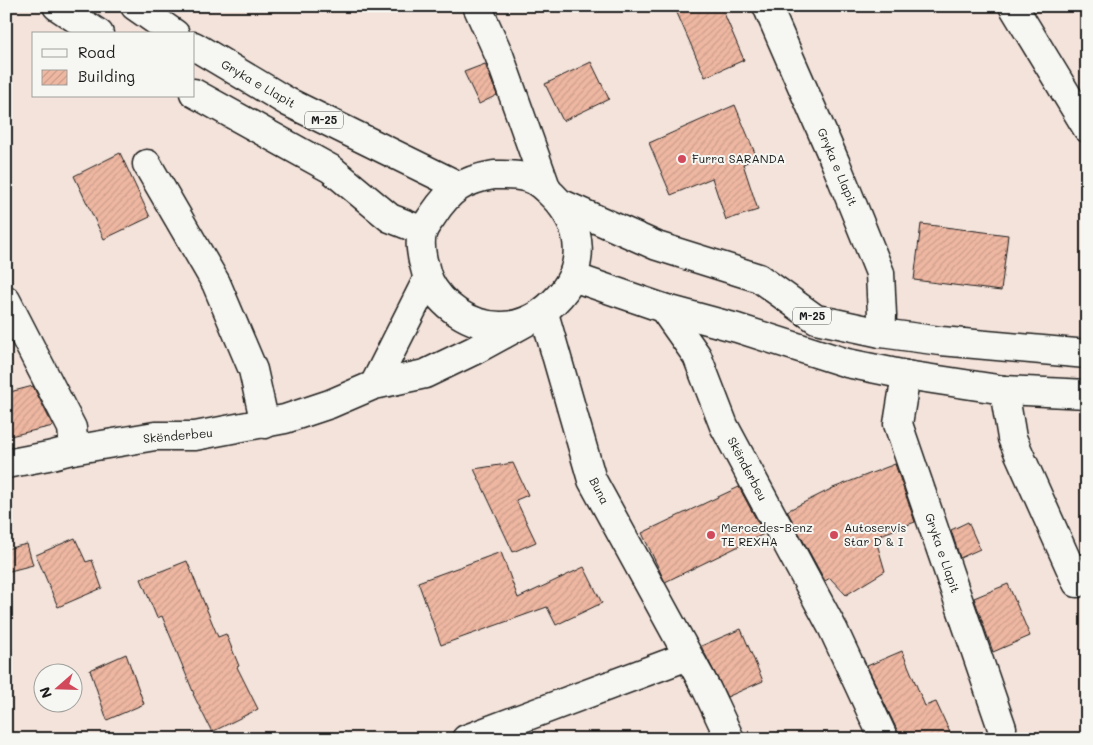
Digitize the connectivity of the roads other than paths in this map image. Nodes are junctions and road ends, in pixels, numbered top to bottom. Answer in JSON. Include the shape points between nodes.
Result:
{"nodes":[{"id":1,"x":57,"y":6,"type":"edge"},
{"id":2,"x":135,"y":6,"type":"edge"},
{"id":3,"x":477,"y":6,"type":"edge"},
{"id":4,"x":767,"y":6,"type":"edge"},
{"id":5,"x":1013,"y":6,"type":"edge"},
{"id":6,"x":96,"y":32,"type":"edge"},
{"id":7,"x":171,"y":32,"type":"edge"},
{"id":8,"x":195,"y":47,"type":"edge"},
{"id":9,"x":195,"y":94,"type":"edge"},
{"id":10,"x":1087,"y":128,"type":"edge"},
{"id":11,"x":147,"y":164,"type":"dead end"},
{"id":12,"x":458,"y":186,"type":"junction"},
{"id":13,"x":554,"y":196,"type":"junction"},
{"id":14,"x":422,"y":231,"type":"junction"},
{"id":15,"x":573,"y":277,"type":"junction"},
{"id":16,"x":428,"y":278,"type":"junction"},
{"id":17,"x":6,"y":300,"type":"edge"},
{"id":18,"x":663,"y":308,"type":"junction"},
{"id":19,"x":544,"y":313,"type":"junction"},
{"id":20,"x":880,"y":333,"type":"junction"},
{"id":21,"x":1087,"y":354,"type":"edge"},
{"id":22,"x":906,"y":375,"type":"junction"},
{"id":23,"x":374,"y":385,"type":"junction"},
{"id":24,"x":1004,"y":390,"type":"junction"},
{"id":25,"x":1087,"y":394,"type":"edge"},
{"id":26,"x":265,"y":424,"type":"junction"},
{"id":27,"x":72,"y":450,"type":"junction"},
{"id":28,"x":6,"y":464,"type":"edge"},
{"id":29,"x":1077,"y":583,"type":"dead end"},
{"id":30,"x":688,"y":656,"type":"junction"},
{"id":31,"x":1002,"y":728,"type":"dead end"},
{"id":32,"x":466,"y":739,"type":"edge"},
{"id":33,"x":730,"y":739,"type":"edge"},
{"id":34,"x":884,"y":739,"type":"edge"}],
"edges":[{"from":1,"to":6,"type":"main road"},
{"from":2,"to":7,"type":"main road"},
{"from":3,"to":13,"type":"main road"},
{"from":4,"to":20,"type":"main road","name":"Gryka e Llapit","via":[[880,273]]},
{"from":5,"to":10,"type":"main road"},
{"from":8,"to":12,"type":"main road","name":"Gryka e Llapit","number":"M-25","via":[[288,102]]},
{"from":9,"to":14,"type":"main road","via":[[331,169],[390,218]]},
{"from":11,"to":26,"type":"main road","via":[[216,283],[253,370]]},
{"from":12,"to":13,"type":"main road","via":[[494,174],[513,175],[529,178]]},
{"from":12,"to":14,"type":"main road","via":[[443,200]]},
{"from":13,"to":15,"type":"main road","via":[[571,218],[577,236],[578,255]]},
{"from":13,"to":20,"type":"main road","number":"M-25","via":[[657,246],[759,278],[816,319]]},
{"from":14,"to":16,"type":"main road","via":[[420,243]]},
{"from":15,"to":18,"type":"main road"},
{"from":15,"to":19,"type":"main road"},
{"from":16,"to":19,"type":"main road","via":[[440,298],[457,313],[478,323],[500,326],[523,322]]},
{"from":16,"to":23,"type":"main road"},
{"from":17,"to":27,"type":"main road","via":[[72,428]]},
{"from":18,"to":22,"type":"main road","via":[[847,363]]},
{"from":18,"to":34,"type":"main road","name":"Skënderbeu","via":[[697,356],[724,426],[833,629]]},
{"from":19,"to":23,"type":"main road","name":"Skënderbeu","via":[[425,374]]},
{"from":19,"to":30,"type":"main road","name":"Buna","via":[[592,480]]},
{"from":20,"to":21,"type":"main road","number":"M-25"},
{"from":22,"to":24,"type":"main road"},
{"from":22,"to":31,"type":"main road","name":"Gryka e Llapit","via":[[898,424]]},
{"from":23,"to":26,"type":"main road","name":"Skënderbeu","via":[[330,404]]},
{"from":24,"to":25,"type":"main road"},
{"from":24,"to":29,"type":"main road","via":[[1012,438]]},
{"from":26,"to":27,"type":"main road","name":"Skënderbeu","via":[[196,436],[155,436]]},
{"from":27,"to":28,"type":"main road","name":"Skënderbeu"},
{"from":30,"to":32,"type":"main road"},
{"from":30,"to":33,"type":"main road","name":"Buna"}]}
